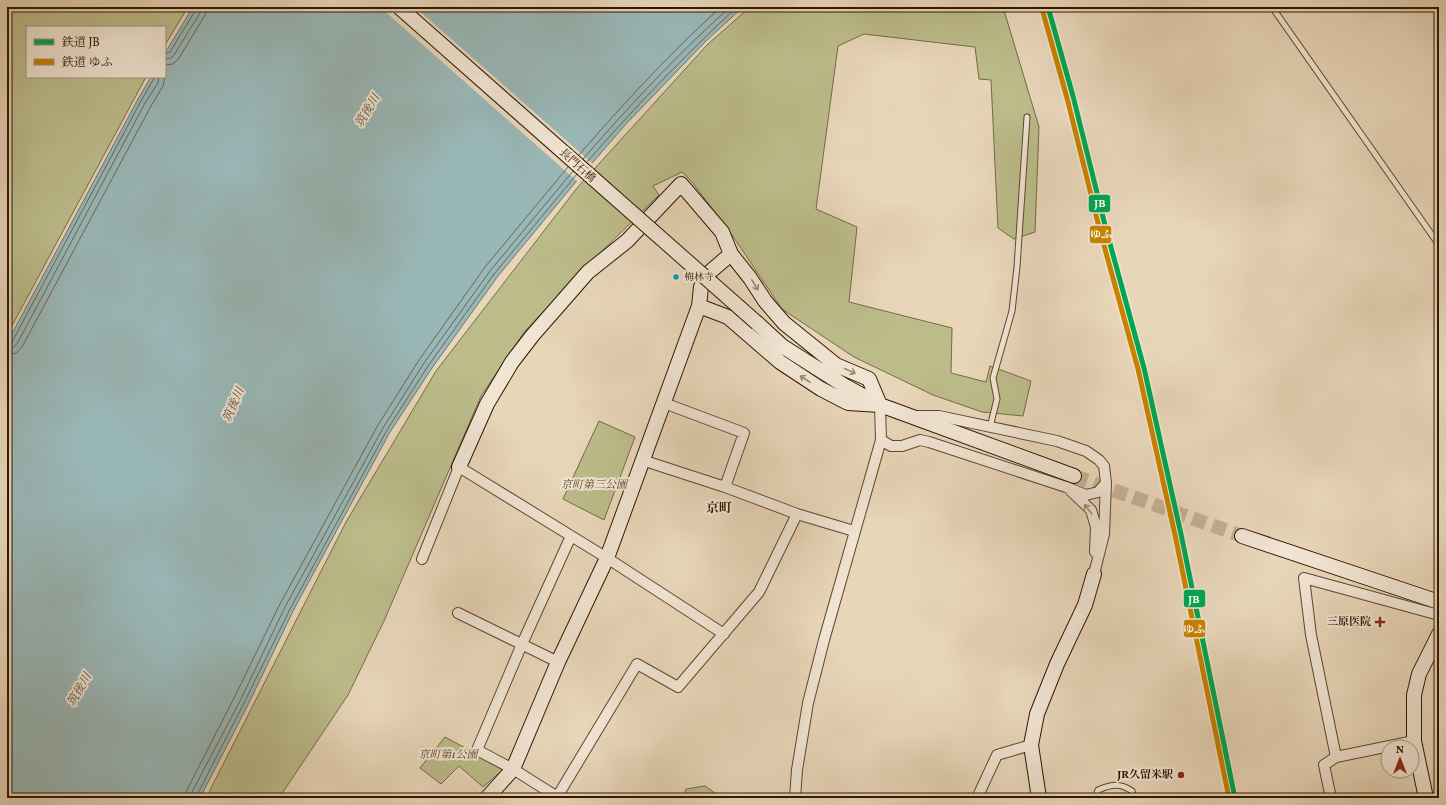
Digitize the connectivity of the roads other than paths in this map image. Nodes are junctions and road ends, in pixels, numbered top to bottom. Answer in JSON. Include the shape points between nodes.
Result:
{"nodes":[{"id":1,"x":399,"y":7,"type":"edge"},
{"id":2,"x":1272,"y":7,"type":"edge"},
{"id":3,"x":1027,"y":117,"type":"dead end"},
{"id":4,"x":1439,"y":245,"type":"edge"},
{"id":5,"x":731,"y":254,"type":"junction"},
{"id":6,"x":699,"y":306,"type":"junction"},
{"id":7,"x":664,"y":403,"type":"junction"},
{"id":8,"x":880,"y":405,"type":"junction"},
{"id":9,"x":908,"y":416,"type":"junction"},
{"id":10,"x":990,"y":427,"type":"junction"},
{"id":11,"x":881,"y":440,"type":"junction"},
{"id":12,"x":642,"y":460,"type":"junction"},
{"id":13,"x":459,"y":467,"type":"junction"},
{"id":14,"x":1070,"y":481,"type":"junction"},
{"id":15,"x":1106,"y":483,"type":"junction"},
{"id":16,"x":725,"y":487,"type":"junction"},
{"id":17,"x":797,"y":514,"type":"junction"},
{"id":18,"x":854,"y":531,"type":"junction"},
{"id":19,"x":571,"y":536,"type":"junction"},
{"id":20,"x":1242,"y":536,"type":"tunnel mouth"},
{"id":21,"x":607,"y":558,"type":"junction"},
{"id":22,"x":422,"y":559,"type":"dead end"},
{"id":23,"x":1094,"y":574,"type":"junction"},
{"id":24,"x":1439,"y":602,"type":"edge"},
{"id":25,"x":458,"y":613,"type":"dead end"},
{"id":26,"x":1439,"y":615,"type":"edge"},
{"id":27,"x":724,"y":634,"type":"junction"},
{"id":28,"x":1439,"y":634,"type":"edge"},
{"id":29,"x":522,"y":644,"type":"junction"},
{"id":30,"x":558,"y":662,"type":"junction"},
{"id":31,"x":1414,"y":739,"type":"edge"},
{"id":32,"x":1031,"y":745,"type":"junction"},
{"id":33,"x":1380,"y":748,"type":"edge"},
{"id":34,"x":1336,"y":757,"type":"junction"},
{"id":35,"x":513,"y":769,"type":"junction"},
{"id":36,"x":1420,"y":770,"type":"edge"},
{"id":37,"x":558,"y":797,"type":"edge"},
{"id":38,"x":488,"y":798,"type":"edge"},
{"id":39,"x":795,"y":798,"type":"edge"},
{"id":40,"x":977,"y":798,"type":"edge"},
{"id":41,"x":1039,"y":798,"type":"edge"},
{"id":42,"x":1095,"y":798,"type":"edge"},
{"id":43,"x":1134,"y":798,"type":"edge"},
{"id":44,"x":1331,"y":798,"type":"edge"},
{"id":45,"x":1426,"y":798,"type":"edge"}],
"edges":[{"from":1,"to":8,"type":"street","name":"長門石橋","bridge":true,"via":[[782,346]]},
{"from":2,"to":4,"type":"lane"},
{"from":3,"to":10,"type":"lane","via":[[1012,310],[994,378],[997,399]]},
{"from":5,"to":6,"type":"street","via":[[711,271],[701,287]]},
{"from":5,"to":8,"type":"street","one_way":true,"via":[[784,323],[836,364],[869,380]]},
{"from":5,"to":13,"type":"street","via":[[722,232],[681,184],[627,241],[588,272],[532,336],[512,362],[487,404]]},
{"from":6,"to":7,"type":"street"},
{"from":8,"to":6,"type":"street","one_way":true,"via":[[848,402],[821,389],[780,362],[728,317]]},
{"from":7,"to":12,"type":"street"},
{"from":7,"to":16,"type":"street","via":[[744,433]]},
{"from":8,"to":9,"type":"street"},
{"from":8,"to":11,"type":"street"},
{"from":9,"to":10,"type":"street","via":[[939,416]]},
{"from":9,"to":14,"type":"street"},
{"from":10,"to":15,"type":"street","via":[[1057,441],[1086,451],[1104,466]]},
{"from":11,"to":14,"type":"street","via":[[891,446],[902,446],[920,440]]},
{"from":11,"to":18,"type":"street"},
{"from":12,"to":16,"type":"street"},
{"from":12,"to":21,"type":"street"},
{"from":13,"to":19,"type":"street"},
{"from":13,"to":22,"type":"street"},
{"from":14,"to":15,"type":"street","via":[[1086,495],[1098,492]]},
{"from":23,"to":14,"type":"street","one_way":true,"via":[[1096,527],[1091,510]]},
{"from":15,"to":23,"type":"street","via":[[1104,534]]},
{"from":16,"to":17,"type":"street"},
{"from":17,"to":18,"type":"street"},
{"from":17,"to":27,"type":"street","via":[[759,592]]},
{"from":18,"to":39,"type":"street","via":[[808,703],[796,770]]},
{"from":19,"to":21,"type":"street"},
{"from":19,"to":29,"type":"street"},
{"from":20,"to":24,"type":"street"},
{"from":21,"to":27,"type":"street"},
{"from":21,"to":30,"type":"street"},
{"from":23,"to":32,"type":"street","via":[[1085,605],[1037,714]]},
{"from":25,"to":29,"type":"street"},
{"from":26,"to":34,"type":"street","via":[[1304,578],[1311,635]]},
{"from":27,"to":37,"type":"street","via":[[678,687],[637,664]]},
{"from":28,"to":31,"type":"street","via":[[1419,674],[1414,695]]},
{"from":29,"to":30,"type":"street"},
{"from":29,"to":35,"type":"street","via":[[477,750]]},
{"from":30,"to":35,"type":"street"},
{"from":32,"to":40,"type":"street","via":[[996,755]]},
{"from":32,"to":41,"type":"street"},
{"from":33,"to":34,"type":"street"},
{"from":34,"to":44,"type":"street","via":[[1324,765]]},
{"from":35,"to":37,"type":"street"},
{"from":35,"to":38,"type":"street"},
{"from":36,"to":45,"type":"street"},
{"from":42,"to":43,"type":"lane","via":[[1098,790],[1108,785],[1123,785],[1132,791]]}]}
